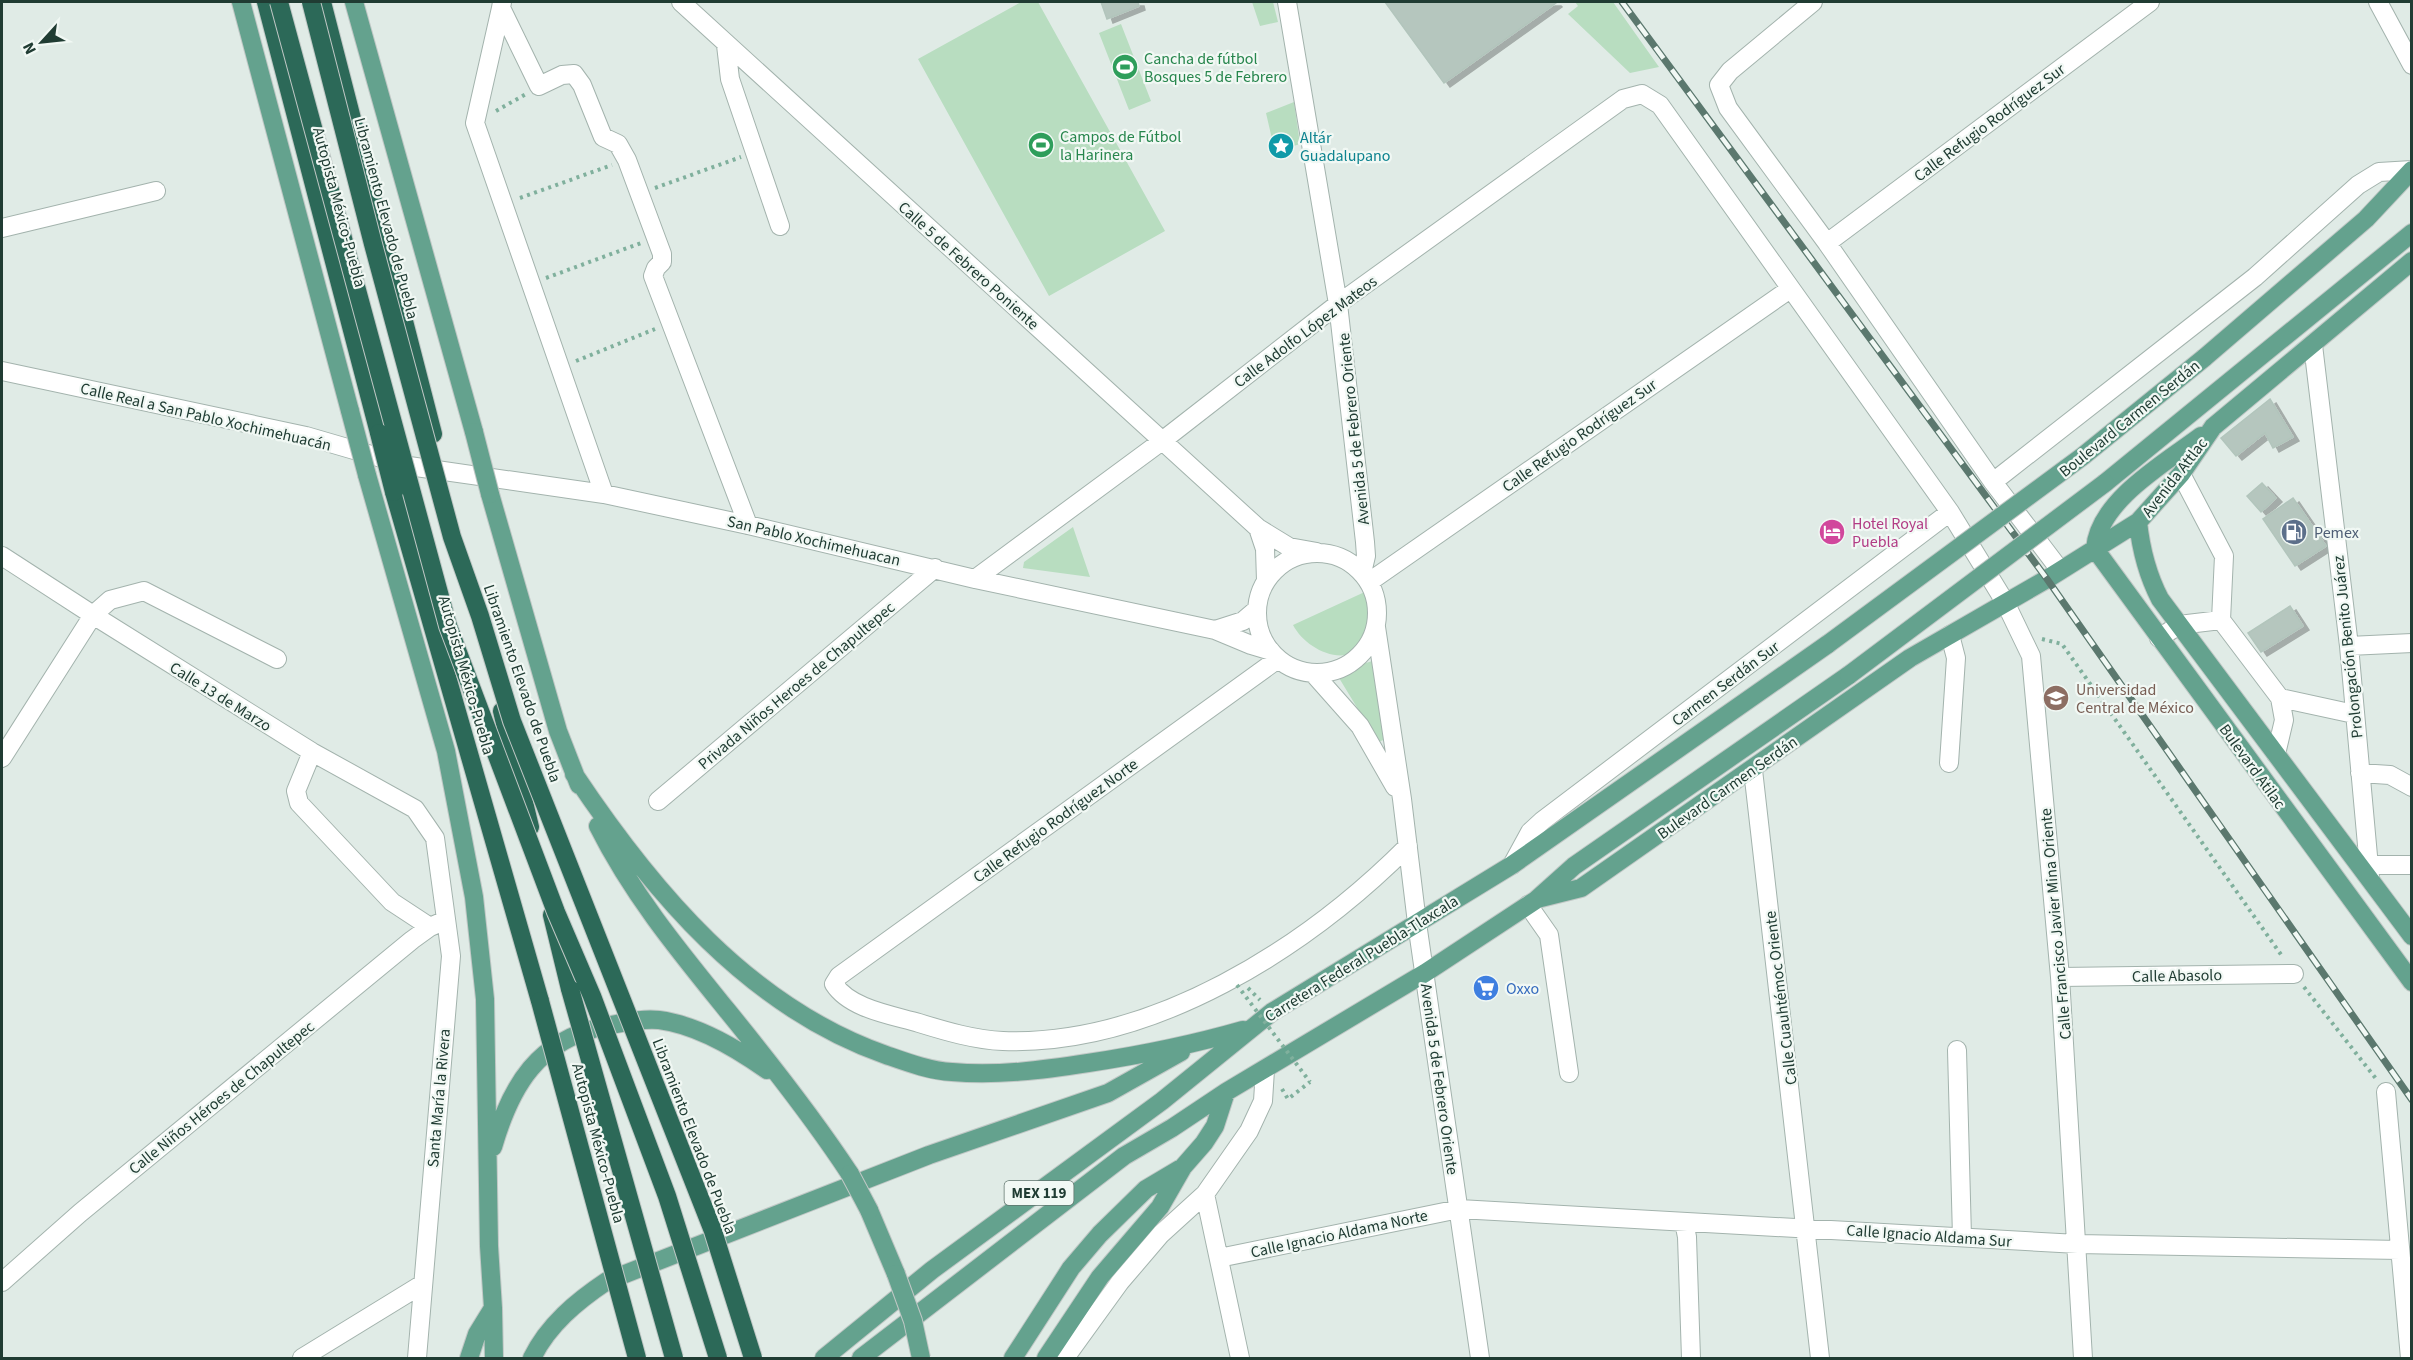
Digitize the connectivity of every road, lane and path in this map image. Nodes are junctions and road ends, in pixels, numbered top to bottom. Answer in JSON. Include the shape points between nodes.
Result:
{"nodes":[{"id":1,"x":241,"y":2,"type":"edge"},
{"id":2,"x":266,"y":2,"type":"edge"},
{"id":3,"x":279,"y":2,"type":"edge"},
{"id":4,"x":311,"y":2,"type":"edge"},
{"id":5,"x":322,"y":2,"type":"edge"},
{"id":6,"x":354,"y":2,"type":"edge"},
{"id":7,"x":681,"y":2,"type":"edge"},
{"id":8,"x":1287,"y":2,"type":"edge"},
{"id":9,"x":1813,"y":2,"type":"edge"},
{"id":10,"x":2150,"y":2,"type":"edge"},
{"id":11,"x":2378,"y":2,"type":"edge"},
{"id":12,"x":501,"y":5,"type":"edge"},
{"id":13,"x":726,"y":45,"type":"junction"},
{"id":14,"x":2412,"y":65,"type":"edge"},
{"id":15,"x":539,"y":86,"type":"junction"},
{"id":16,"x":1642,"y":94,"type":"joint"},
{"id":17,"x":475,"y":123,"type":"junction"},
{"id":18,"x":755,"y":152,"type":"junction"},
{"id":19,"x":627,"y":160,"type":"junction"},
{"id":20,"x":2412,"y":170,"type":"edge"},
{"id":21,"x":156,"y":191,"type":"dead end"},
{"id":22,"x":641,"y":193,"type":"junction"},
{"id":23,"x":501,"y":205,"type":"junction"},
{"id":24,"x":780,"y":226,"type":"dead end"},
{"id":25,"x":2,"y":228,"type":"edge"},
{"id":26,"x":2412,"y":233,"type":"edge"},
{"id":27,"x":655,"y":238,"type":"junction"},
{"id":28,"x":1827,"y":243,"type":"junction"},
{"id":29,"x":2412,"y":261,"type":"edge"},
{"id":30,"x":530,"y":284,"type":"junction"},
{"id":31,"x":1790,"y":289,"type":"junction"},
{"id":32,"x":1338,"y":304,"type":"junction"},
{"id":33,"x":669,"y":323,"type":"junction"},
{"id":34,"x":2313,"y":345,"type":"junction"},
{"id":35,"x":560,"y":367,"type":"junction"},
{"id":36,"x":2,"y":371,"type":"edge"},
{"id":37,"x":2213,"y":427,"type":"junction"},
{"id":38,"x":1162,"y":441,"type":"junction"},
{"id":39,"x":410,"y":466,"type":"joint"},
{"id":40,"x":2181,"y":474,"type":"junction"},
{"id":41,"x":1993,"y":482,"type":"junction"},
{"id":42,"x":604,"y":494,"type":"junction"},
{"id":43,"x":1950,"y":512,"type":"junction"},
{"id":44,"x":2138,"y":522,"type":"junction"},
{"id":45,"x":747,"y":525,"type":"junction"},
{"id":46,"x":1258,"y":528,"type":"junction"},
{"id":47,"x":2095,"y":549,"type":"junction"},
{"id":48,"x":1317,"y":552,"type":"junction"},
{"id":49,"x":2,"y":556,"type":"edge"},
{"id":50,"x":935,"y":568,"type":"junction"},
{"id":51,"x":2060,"y":570,"type":"junction"},
{"id":52,"x":1366,"y":578,"type":"junction"},
{"id":53,"x":975,"y":579,"type":"junction"},
{"id":54,"x":1266,"y":581,"type":"junction"},
{"id":55,"x":2005,"y":602,"type":"junction"},
{"id":56,"x":1257,"y":609,"type":"junction"},
{"id":57,"x":93,"y":615,"type":"junction"},
{"id":58,"x":2221,"y":620,"type":"junction"},
{"id":59,"x":2179,"y":625,"type":"junction"},
{"id":60,"x":1376,"y":627,"type":"junction"},
{"id":61,"x":1215,"y":630,"type":"junction"},
{"id":62,"x":1950,"y":636,"type":"junction"},
{"id":63,"x":2160,"y":638,"type":"junction"},
{"id":64,"x":2025,"y":641,"type":"junction"},
{"id":65,"x":2412,"y":643,"type":"edge"},
{"id":66,"x":1827,"y":644,"type":"joint"},
{"id":67,"x":2349,"y":646,"type":"junction"},
{"id":68,"x":1274,"y":655,"type":"junction"},
{"id":69,"x":1910,"y":658,"type":"joint"},
{"id":70,"x":277,"y":659,"type":"dead end"},
{"id":71,"x":1313,"y":673,"type":"junction"},
{"id":72,"x":2280,"y":698,"type":"junction"},
{"id":73,"x":2354,"y":714,"type":"junction"},
{"id":74,"x":312,"y":752,"type":"junction"},
{"id":75,"x":2276,"y":754,"type":"junction"},
{"id":76,"x":2,"y":758,"type":"edge"},
{"id":77,"x":1949,"y":763,"type":"dead end"},
{"id":78,"x":1753,"y":770,"type":"junction"},
{"id":79,"x":2360,"y":773,"type":"junction"},
{"id":80,"x":574,"y":774,"type":"junction"},
{"id":81,"x":2412,"y":787,"type":"edge"},
{"id":82,"x":1402,"y":799,"type":"junction"},
{"id":83,"x":658,"y":801,"type":"dead end"},
{"id":84,"x":435,"y":838,"type":"joint"},
{"id":85,"x":1408,"y":846,"type":"junction"},
{"id":86,"x":1512,"y":865,"type":"junction"},
{"id":87,"x":2412,"y":865,"type":"edge"},
{"id":88,"x":2369,"y":872,"type":"junction"},
{"id":89,"x":1532,"y":902,"type":"junction"},
{"id":90,"x":438,"y":923,"type":"junction"},
{"id":91,"x":1417,"y":923,"type":"junction"},
{"id":92,"x":2412,"y":936,"type":"edge"},
{"id":93,"x":481,"y":952,"type":"junction"},
{"id":94,"x":451,"y":956,"type":"junction"},
{"id":95,"x":1425,"y":973,"type":"junction"},
{"id":96,"x":2294,"y":974,"type":"junction"},
{"id":97,"x":2060,"y":977,"type":"junction"},
{"id":98,"x":2412,"y":982,"type":"edge"},
{"id":99,"x":1237,"y":985,"type":"dead end"},
{"id":100,"x":1253,"y":1027,"type":"junction"},
{"id":101,"x":1192,"y":1045,"type":"junction"},
{"id":102,"x":1957,"y":1050,"type":"dead end"},
{"id":103,"x":1265,"y":1070,"type":"junction"},
{"id":104,"x":1569,"y":1073,"type":"dead end"},
{"id":105,"x":792,"y":1092,"type":"junction"},
{"id":106,"x":1226,"y":1092,"type":"junction"},
{"id":107,"x":2386,"y":1092,"type":"joint"},
{"id":108,"x":1288,"y":1099,"type":"dead end"},
{"id":109,"x":489,"y":1163,"type":"junction"},
{"id":110,"x":1183,"y":1167,"type":"junction"},
{"id":111,"x":1205,"y":1194,"type":"junction"},
{"id":112,"x":1459,"y":1209,"type":"junction"},
{"id":113,"x":1684,"y":1222,"type":"junction"},
{"id":114,"x":1806,"y":1227,"type":"junction"},
{"id":115,"x":1962,"y":1237,"type":"junction"},
{"id":116,"x":2078,"y":1244,"type":"junction"},
{"id":117,"x":2400,"y":1251,"type":"junction"},
{"id":118,"x":1219,"y":1258,"type":"junction"},
{"id":119,"x":2,"y":1282,"type":"edge"},
{"id":120,"x":422,"y":1285,"type":"junction"},
{"id":121,"x":493,"y":1308,"type":"junction"},
{"id":122,"x":921,"y":1358,"type":"edge"},
{"id":123,"x":302,"y":1359,"type":"edge"},
{"id":124,"x":417,"y":1359,"type":"edge"},
{"id":125,"x":469,"y":1359,"type":"edge"},
{"id":126,"x":494,"y":1359,"type":"edge"},
{"id":127,"x":532,"y":1359,"type":"edge"},
{"id":128,"x":636,"y":1359,"type":"edge"},
{"id":129,"x":674,"y":1359,"type":"edge"},
{"id":130,"x":718,"y":1359,"type":"edge"},
{"id":131,"x":753,"y":1359,"type":"edge"},
{"id":132,"x":824,"y":1359,"type":"edge"},
{"id":133,"x":861,"y":1359,"type":"edge"},
{"id":134,"x":1013,"y":1359,"type":"edge"},
{"id":135,"x":1046,"y":1359,"type":"edge"},
{"id":136,"x":1065,"y":1359,"type":"edge"},
{"id":137,"x":1240,"y":1359,"type":"edge"},
{"id":138,"x":1480,"y":1359,"type":"edge"},
{"id":139,"x":1691,"y":1359,"type":"edge"},
{"id":140,"x":1821,"y":1359,"type":"edge"},
{"id":141,"x":2084,"y":1359,"type":"edge"},
{"id":142,"x":2410,"y":1359,"type":"edge"}],
"edges":[{"from":1,"to":93,"type":"main road","bridge":true,"via":[[367,475],[446,751]]},
{"from":2,"to":128,"type":"highway","name":"Autopista México-Puebla","bridge":true,"via":[[394,492],[540,1001]]},
{"from":3,"to":130,"type":"highway","bridge":true,"via":[[448,626],[667,1196]]},
{"from":4,"to":131,"type":"highway","name":"Libramiento Elevado de Puebla","bridge":true,"via":[[452,537],[512,721],[712,1231]]},
{"from":5,"to":129,"type":"highway","name":"Autopista México-Puebla","bridge":true,"via":[[446,483],[570,989]]},
{"from":6,"to":80,"type":"main road","bridge":true,"via":[[490,494]]},
{"from":7,"to":13,"type":"street","name":"Calle 5 de Febrero Poniente"},
{"from":8,"to":32,"type":"street","name":"Avenida 5 de Febrero Oriente"},
{"from":9,"to":28,"type":"street","via":[[1730,71],[1719,85],[1728,108]]},
{"from":10,"to":28,"type":"street","name":"Calle Refugio Rodríguez Sur"},
{"from":11,"to":14,"type":"street"},
{"from":12,"to":15,"type":"street"},
{"from":12,"to":17,"type":"street"},
{"from":13,"to":18,"type":"street","via":[[730,79]]},
{"from":13,"to":38,"type":"street","name":"Calle 5 de Febrero Poniente"},
{"from":15,"to":17,"type":"path"},
{"from":15,"to":19,"type":"street","via":[[574,74],[603,137],[618,144]]},
{"from":16,"to":31,"type":"street","name":"Calle Francisco Javier Mina Oriente","via":[[1660,105]]},
{"from":16,"to":32,"type":"street","name":"Calle Adolfo López Mateos","via":[[1623,99]]},
{"from":17,"to":23,"type":"street"},
{"from":18,"to":22,"type":"path"},
{"from":18,"to":24,"type":"street"},
{"from":19,"to":22,"type":"street"},
{"from":19,"to":23,"type":"path"},
{"from":20,"to":41,"type":"street","via":[[2379,172],[2358,185],[2255,277]]},
{"from":20,"to":66,"type":"main road","name":"Boulevard Carmen Serdán","bridge":true,"via":[[2366,219],[2204,358],[2083,456]]},
{"from":21,"to":25,"type":"street"},
{"from":22,"to":27,"type":"street"},
{"from":23,"to":30,"type":"street"},
{"from":26,"to":89,"type":"main road","name":"Boulevard Carmen Serdán","bridge":true,"via":[[2105,483],[1849,675],[1574,866]]},
{"from":27,"to":30,"type":"path"},
{"from":27,"to":33,"type":"street","via":[[662,262],[653,276]]},
{"from":28,"to":41,"type":"street"},
{"from":29,"to":34,"type":"main road","name":"Avenida Attlac"},
{"from":30,"to":35,"type":"street"},
{"from":31,"to":43,"type":"street","name":"Calle Francisco Javier Mina Oriente"},
{"from":31,"to":52,"type":"street","name":"Calle Refugio Rodríguez Sur"},
{"from":32,"to":38,"type":"street","name":"Calle Adolfo López Mateos"},
{"from":32,"to":52,"type":"street","name":"Avenida 5 de Febrero Oriente"},
{"from":33,"to":35,"type":"path"},
{"from":33,"to":45,"type":"street"},
{"from":34,"to":37,"type":"main road","name":"Avenida Attlac"},
{"from":34,"to":67,"type":"street","name":"Prolongación Benito Juárez"},
{"from":35,"to":42,"type":"street"},
{"from":36,"to":39,"type":"street","name":"Calle Real a San Pablo Xochimehuacán","via":[[306,436]]},
{"from":37,"to":40,"type":"main road","name":"Avenida Attlac"},
{"from":37,"to":47,"type":"main road","via":[[2122,498],[2106,515]]},
{"from":38,"to":46,"type":"street","name":"Calle 5 de Febrero Poniente"},
{"from":38,"to":53,"type":"street","name":"Calle Adolfo López Mateos"},
{"from":39,"to":42,"type":"street","name":"San Pablo Xochimehuacan"},
{"from":40,"to":44,"type":"main road","name":"Avenida Attlac"},
{"from":40,"to":58,"type":"street","via":[[2224,556]]},
{"from":41,"to":51,"type":"street"},
{"from":42,"to":45,"type":"street","name":"San Pablo Xochimehuacan"},
{"from":43,"to":55,"type":"street","name":"Calle Francisco Javier Mina Oriente"},
{"from":43,"to":86,"type":"street","name":"Carmen Serdán Sur","via":[[1542,821],[1530,831]]},
{"from":44,"to":47,"type":"main road","name":"Avenida Attlac"},
{"from":44,"to":59,"type":"main road","name":"Bulevard Atilac","via":[[2148,575]]},
{"from":45,"to":50,"type":"street","name":"San Pablo Xochimehuacan"},
{"from":46,"to":48,"type":"street","name":"Calle 5 de Febrero Poniente","via":[[1289,547]]},
{"from":46,"to":54,"type":"street","via":[[1265,549]]},
{"from":47,"to":51,"type":"main road","name":"Avenida Attlac"},
{"from":47,"to":63,"type":"main road","name":"Bulevard Atilac"},
{"from":48,"to":52,"type":"street","via":[[1339,557]]},
{"from":48,"to":54,"type":"street","via":[[1288,560]]},
{"from":49,"to":57,"type":"street","name":"Calle 13 de Marzo"},
{"from":50,"to":53,"type":"street","name":"San Pablo Xochimehuacan"},
{"from":50,"to":83,"type":"street","name":"Privada Niños Heroes de Chapultepec"},
{"from":51,"to":55,"type":"main road","name":"Avenida Attlac"},
{"from":52,"to":60,"type":"street","via":[[1377,604]]},
{"from":53,"to":61,"type":"street","name":"San Pablo Xochimehuacan"},
{"from":54,"to":56,"type":"street"},
{"from":55,"to":62,"type":"main road","name":"Avenida Attlac"},
{"from":55,"to":64,"type":"street","name":"Calle Francisco Javier Mina Oriente"},
{"from":56,"to":61,"type":"street","via":[[1243,621]]},
{"from":56,"to":68,"type":"street","via":[[1261,634]]},
{"from":57,"to":70,"type":"street","via":[[110,600],[144,591]]},
{"from":57,"to":74,"type":"street","name":"Calle 13 de Marzo"},
{"from":57,"to":76,"type":"street"},
{"from":58,"to":59,"type":"street"},
{"from":58,"to":72,"type":"street"},
{"from":59,"to":63,"type":"street"},
{"from":59,"to":75,"type":"main road","name":"Bulevard Atilac"},
{"from":60,"to":71,"type":"street","via":[[1353,662],[1337,670]]},
{"from":60,"to":82,"type":"street","name":"Avenida 5 de Febrero Oriente"},
{"from":61,"to":68,"type":"street","name":"San Pablo Xochimehuacan"},
{"from":62,"to":69,"type":"main road","name":"Avenida Attlac"},
{"from":62,"to":77,"type":"street","via":[[1956,658]]},
{"from":63,"to":98,"type":"main road","name":"Bulevard Atilac"},
{"from":64,"to":96,"type":"path","via":[[2046,639],[2062,644]]},
{"from":64,"to":97,"type":"street","name":"Calle Francisco Javier Mina Oriente","via":[[2034,672]]},
{"from":65,"to":67,"type":"street"},
{"from":66,"to":86,"type":"main road","name":"Carretera Federal Puebla-Tlaxcala"},
{"from":67,"to":73,"type":"street","name":"Prolongación Benito Juárez"},
{"from":68,"to":71,"type":"street","via":[[1295,669]]},
{"from":68,"to":85,"type":"street","name":"Calle Refugio Rodríguez Norte","via":[[839,976],[834,984],[841,994],[866,1007],[934,1028],[1000,1041],[1044,1040],[1113,1029],[1179,1005],[1285,946],[1355,895]]},
{"from":69,"to":78,"type":"main road","name":"Bulevard Carmen Serdán"},
{"from":71,"to":82,"type":"street","name":"Avenida 5 de Febrero Oriente","via":[[1360,726]]},
{"from":72,"to":73,"type":"street"},
{"from":72,"to":75,"type":"street","via":[[2284,720]]},
{"from":73,"to":79,"type":"street","name":"Prolongación Benito Juárez"},
{"from":74,"to":84,"type":"street","name":"Calle 13 de Marzo","via":[[415,809]]},
{"from":74,"to":90,"type":"street","via":[[296,791],[299,803],[392,902]]},
{"from":75,"to":88,"type":"main road","name":"Bulevard Atilac"},
{"from":78,"to":89,"type":"main road","name":"Bulevard Carmen Serdán","via":[[1581,888]]},
{"from":78,"to":114,"type":"street","name":"Calle Cuauhtémoc Oriente"},
{"from":79,"to":81,"type":"street","via":[[2390,775]]},
{"from":79,"to":88,"type":"street","name":"Prolongación Benito Juárez"},
{"from":80,"to":101,"type":"main road","via":[[633,857],[711,943],[791,1008],[855,1042],[899,1059],[951,1072],[1045,1069]]},
{"from":80,"to":105,"type":"main road","via":[[603,836],[658,924]]},
{"from":82,"to":85,"type":"street","name":"Avenida 5 de Febrero Oriente"},
{"from":84,"to":90,"type":"street","name":"Santa María la Rivera"},
{"from":85,"to":91,"type":"street","name":"Avenida 5 de Febrero Oriente"},
{"from":86,"to":91,"type":"main road","name":"Carretera Federal Puebla-Tlaxcala"},
{"from":87,"to":88,"type":"street"},
{"from":88,"to":92,"type":"main road","name":"Bulevard Atilac"},
{"from":89,"to":95,"type":"main road"},
{"from":89,"to":104,"type":"street","via":[[1549,935]]},
{"from":90,"to":94,"type":"street","name":"Santa María la Rivera"},
{"from":90,"to":119,"type":"street","name":"Calle Niños Héroes de Chapultepec","via":[[89,1205]]},
{"from":91,"to":95,"type":"street","name":"Avenida 5 de Febrero Oriente"},
{"from":91,"to":100,"type":"main road","name":"Carretera Federal Puebla-Tlaxcala"},
{"from":93,"to":94,"type":"street"},
{"from":93,"to":109,"type":"main road"},
{"from":94,"to":120,"type":"street","name":"Santa María la Rivera"},
{"from":95,"to":103,"type":"main road"},
{"from":95,"to":112,"type":"street","name":"Avenida 5 de Febrero Oriente"},
{"from":96,"to":97,"type":"street","name":"Calle Abasolo"},
{"from":96,"to":107,"type":"path"},
{"from":97,"to":116,"type":"street","name":"Calle Francisco Javier Mina Oriente"},
{"from":99,"to":108,"type":"path","bridge":true,"via":[[1310,1082]]},
{"from":100,"to":101,"type":"main road"},
{"from":100,"to":132,"type":"main road","name":"Carretera Federal Puebla-Tlaxcala","number":"MEX 119","via":[[1153,1108],[932,1270]]},
{"from":101,"to":127,"type":"main road","via":[[1108,1093],[929,1155],[608,1281],[567,1311],[537,1347]]},
{"from":102,"to":115,"type":"street"},
{"from":103,"to":106,"type":"main road"},
{"from":103,"to":111,"type":"street","via":[[1263,1101],[1249,1131]]},
{"from":105,"to":109,"type":"main road","via":[[749,1057],[682,1026],[643,1020],[591,1029],[539,1057],[520,1081]]},
{"from":105,"to":122,"type":"main road","bridge":true,"via":[[850,1174],[868,1210],[913,1321]]},
{"from":106,"to":110,"type":"main road","via":[[1215,1126]]},
{"from":106,"to":133,"type":"main road","number":"MEX 119","via":[[1124,1155]]},
{"from":107,"to":117,"type":"street"},
{"from":109,"to":121,"type":"main road"},
{"from":110,"to":134,"type":"main road","via":[[1146,1189],[1100,1234],[1071,1268]]},
{"from":110,"to":135,"type":"main road","via":[[1160,1207],[1100,1278]]},
{"from":111,"to":118,"type":"street"},
{"from":111,"to":136,"type":"street","via":[[1161,1234],[1120,1282]]},
{"from":112,"to":113,"type":"street","name":"Calle Ignacio Aldama Sur"},
{"from":112,"to":118,"type":"street","name":"Calle Ignacio Aldama Norte"},
{"from":112,"to":138,"type":"street","name":"Avenida 5 de Febrero Oriente"},
{"from":113,"to":114,"type":"street","name":"Calle Ignacio Aldama Sur"},
{"from":113,"to":139,"type":"street"},
{"from":114,"to":115,"type":"street","name":"Calle Ignacio Aldama Sur"},
{"from":114,"to":140,"type":"street","name":"Calle Cuauhtémoc Oriente"},
{"from":115,"to":116,"type":"street","name":"Calle Ignacio Aldama Sur"},
{"from":116,"to":117,"type":"street","name":"Calle Ignacio Aldama Sur"},
{"from":116,"to":141,"type":"street","name":"Calle Francisco Javier Mina Oriente"},
{"from":117,"to":142,"type":"street"},
{"from":118,"to":137,"type":"street"},
{"from":120,"to":123,"type":"street"},
{"from":120,"to":124,"type":"street","name":"Santa María la Rivera"},
{"from":121,"to":125,"type":"main road","via":[[477,1334]]},
{"from":121,"to":126,"type":"main road"}]}
